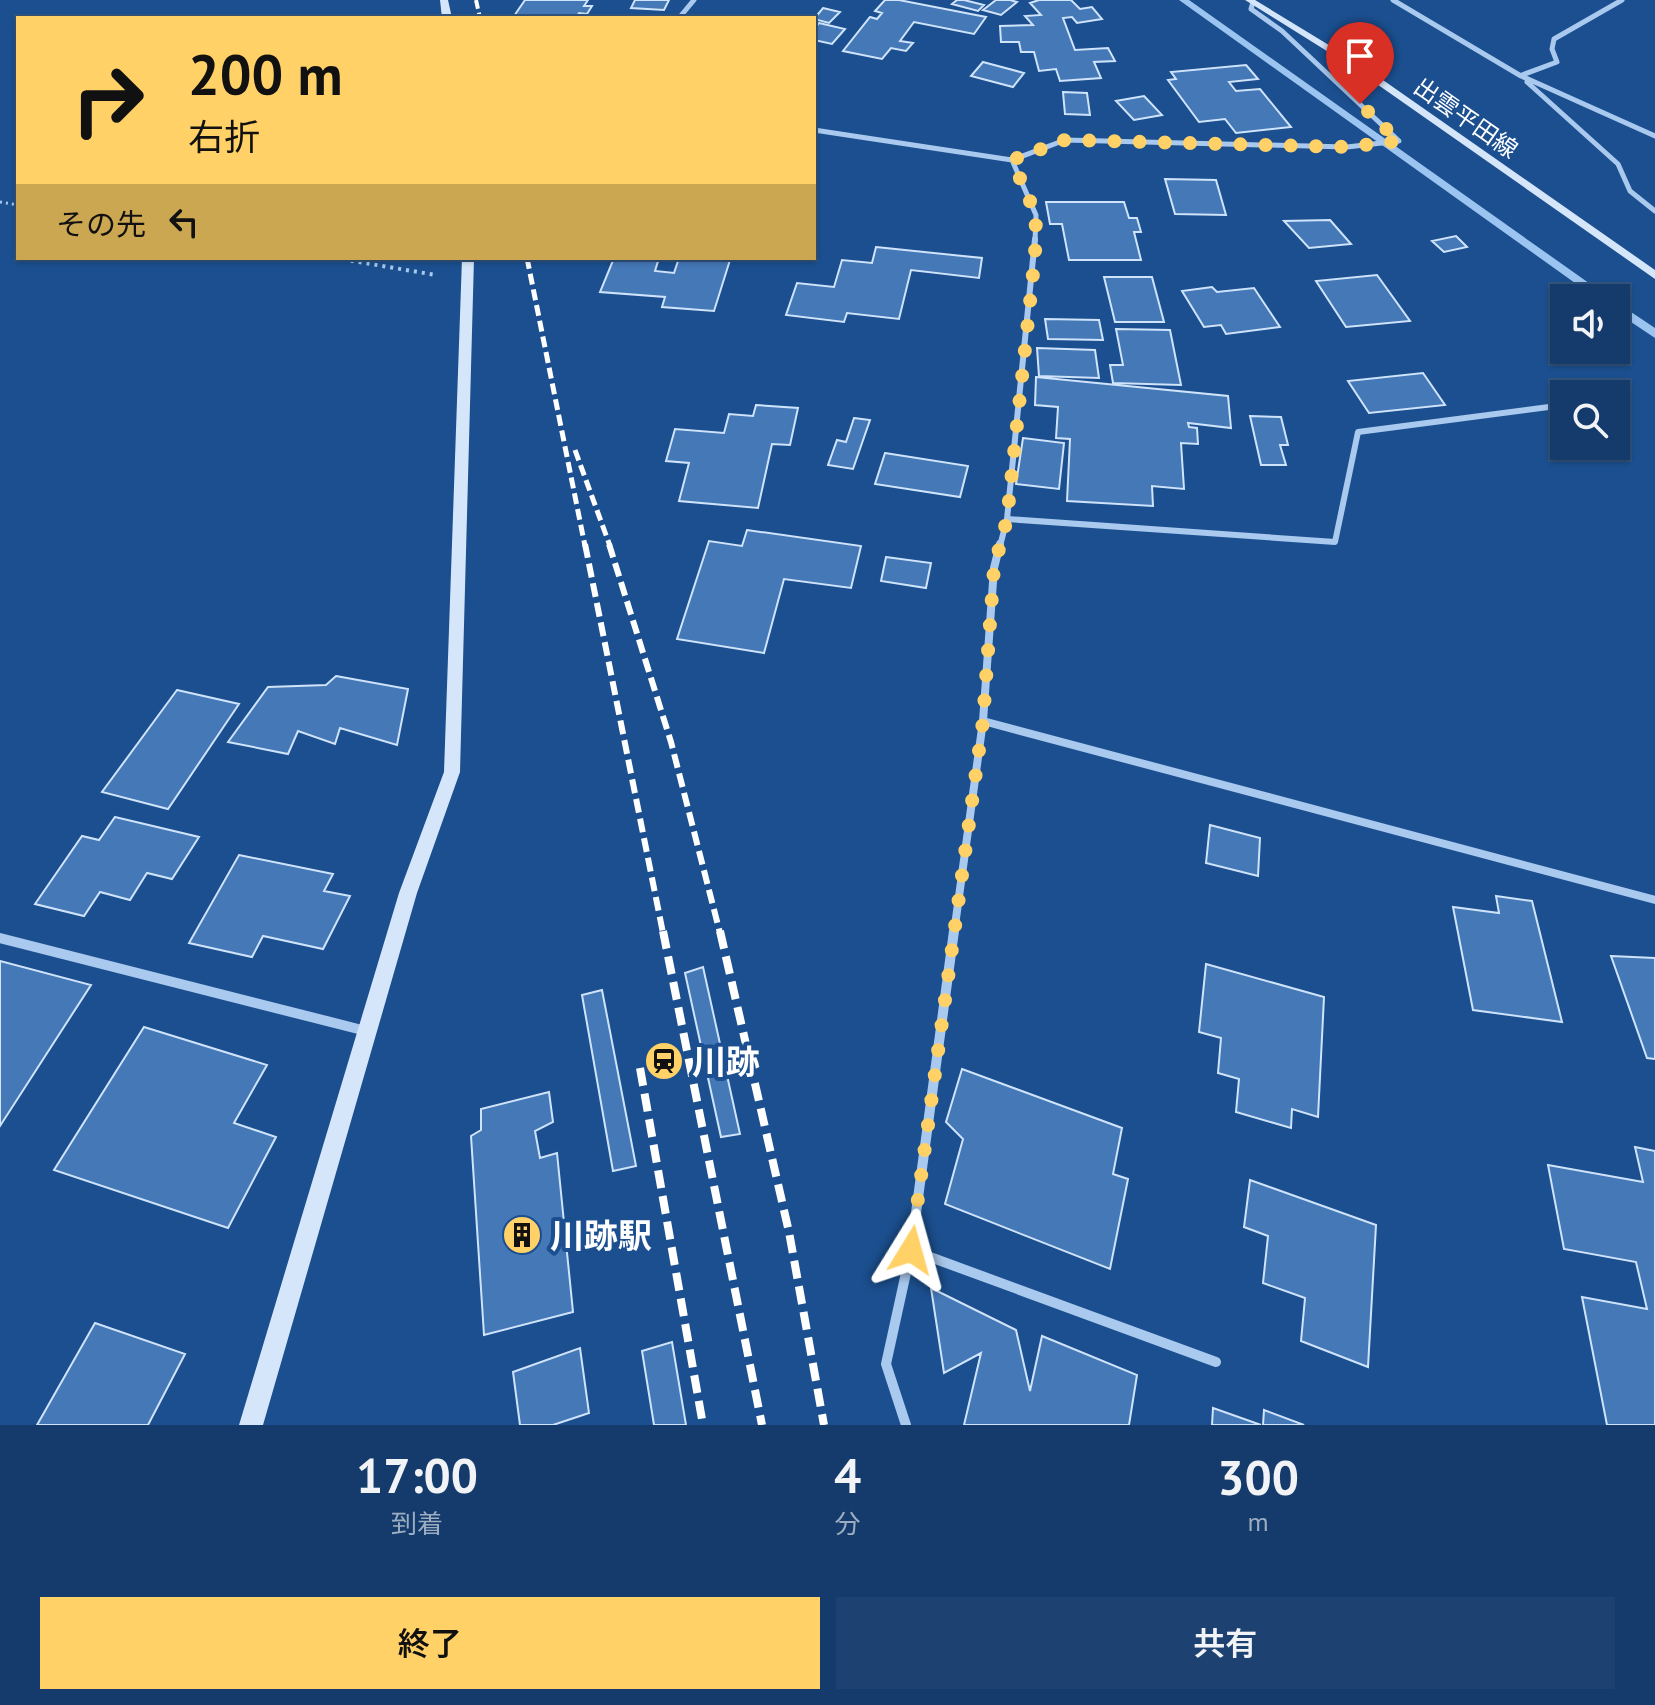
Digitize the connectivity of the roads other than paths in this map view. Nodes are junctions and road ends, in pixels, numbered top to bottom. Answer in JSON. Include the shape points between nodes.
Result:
{"nodes":[{"id":1,"x":694,"y":0,"type":"edge"},
{"id":2,"x":1393,"y":0,"type":"edge"},
{"id":3,"x":1622,"y":0,"type":"edge"},
{"id":4,"x":1251,"y":1,"type":"edge"},
{"id":5,"x":681,"y":16,"type":"edge"},
{"id":6,"x":1521,"y":76,"type":"junction"},
{"id":7,"x":816,"y":130,"type":"edge"},
{"id":8,"x":1655,"y":136,"type":"edge"},
{"id":9,"x":1012,"y":160,"type":"junction"},
{"id":10,"x":1655,"y":211,"type":"edge"},
{"id":11,"x":468,"y":260,"type":"edge"},
{"id":12,"x":1655,"y":275,"type":"edge"},
{"id":13,"x":1550,"y":407,"type":"edge"},
{"id":14,"x":1007,"y":519,"type":"junction"},
{"id":15,"x":983,"y":721,"type":"junction"},
{"id":16,"x":1655,"y":900,"type":"edge"},
{"id":17,"x":0,"y":938,"type":"edge"},
{"id":18,"x":366,"y":1031,"type":"junction"},
{"id":19,"x":911,"y":1250,"type":"junction"},
{"id":20,"x":1216,"y":1362,"type":"dead end"},
{"id":21,"x":251,"y":1425,"type":"edge"},
{"id":22,"x":906,"y":1425,"type":"edge"}],
"edges":[{"from":1,"to":5,"type":"street"},
{"from":2,"to":6,"type":"street"},
{"from":3,"to":6,"type":"street","via":[[1554,39],[1557,62]]},
{"from":4,"to":9,"type":"street","via":[[1251,9],[1282,31],[1399,141],[1347,147],[1065,140]]},
{"from":4,"to":12,"type":"street","name":"出雲平田線","via":[[1357,66]]},
{"from":6,"to":8,"type":"street"},
{"from":6,"to":10,"type":"street","via":[[1618,164],[1630,191]]},
{"from":7,"to":9,"type":"street"},
{"from":9,"to":14,"type":"street","via":[[1036,215]]},
{"from":11,"to":18,"type":"street","via":[[452,772]]},
{"from":13,"to":14,"type":"street","via":[[1358,432],[1335,542]]},
{"from":14,"to":15,"type":"street","via":[[994,568]]},
{"from":15,"to":16,"type":"street"},
{"from":15,"to":19,"type":"street"},
{"from":17,"to":18,"type":"street"},
{"from":18,"to":21,"type":"street"},
{"from":19,"to":20,"type":"street"},
{"from":19,"to":22,"type":"street","via":[[886,1364]]}]}
